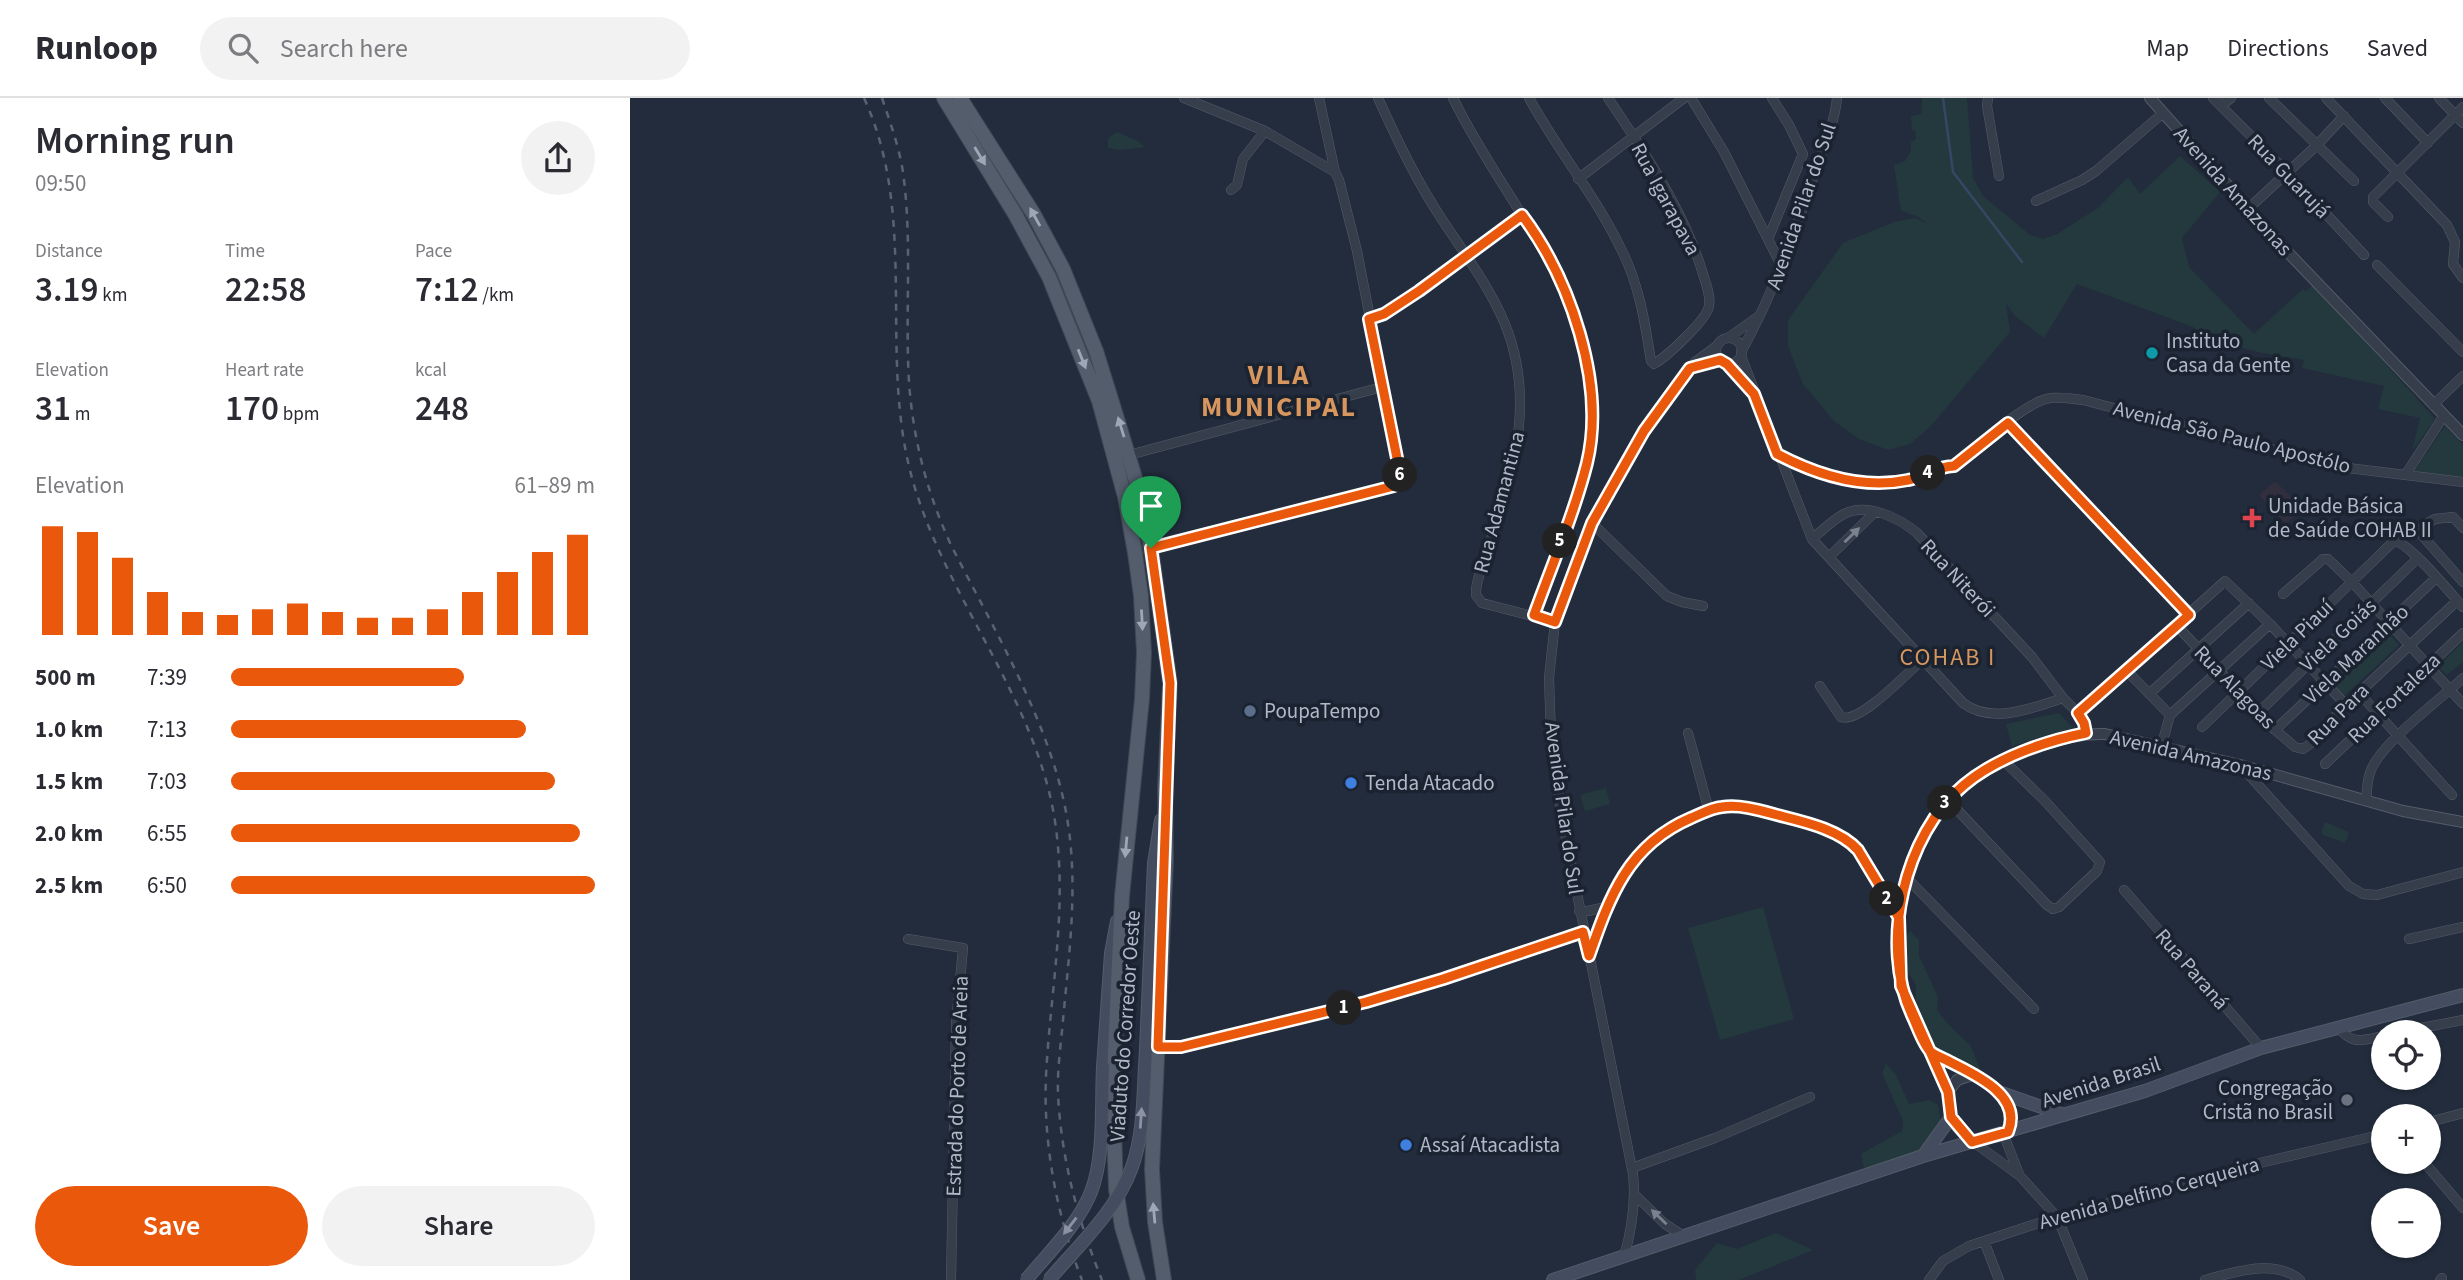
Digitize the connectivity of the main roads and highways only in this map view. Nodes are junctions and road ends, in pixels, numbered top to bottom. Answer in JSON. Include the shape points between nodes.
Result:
{"nodes":[{"id":1,"x":944,"y":98,"type":"edge"},
{"id":2,"x":960,"y":98,"type":"edge"},
{"id":3,"x":1122,"y":896,"type":"junction"},
{"id":4,"x":2463,"y":995,"type":"edge"},
{"id":5,"x":1152,"y":1048,"type":"junction"},
{"id":6,"x":2000,"y":1092,"type":"road end"},
{"id":7,"x":2064,"y":1115,"type":"junction"},
{"id":8,"x":1951,"y":1117,"type":"road end"},
{"id":9,"x":1923,"y":1156,"type":"junction"},
{"id":10,"x":1026,"y":1280,"type":"edge"},
{"id":11,"x":1049,"y":1280,"type":"edge"},
{"id":12,"x":1138,"y":1280,"type":"edge"},
{"id":13,"x":1164,"y":1280,"type":"edge"},
{"id":14,"x":1553,"y":1280,"type":"edge"}],
"edges":[{"from":1,"to":3,"type":"main road","one_way":true,"via":[[1049,276],[1099,401],[1125,497],[1141,596],[1144,653]]},
{"from":5,"to":2,"type":"main road","one_way":true,"via":[[1166,860],[1170,683],[1151,548],[1129,455],[1096,351],[1063,269]]},
{"from":3,"to":10,"type":"main road","name":"Viaduto do Corredor Oeste","one_way":true,"bridge":true,"via":[[1111,953],[1098,1161],[1091,1191],[1075,1219]]},
{"from":3,"to":12,"type":"main road","via":[[1113,1149],[1122,1227]]},
{"from":4,"to":7,"type":"main road","name":"Avenida Brasil","via":[[2261,1048]]},
{"from":11,"to":5,"type":"main road","name":"Viaduto do Corredor Oeste","one_way":true,"bridge":true,"via":[[1116,1199],[1132,1169]]},
{"from":13,"to":5,"type":"main road","one_way":true,"via":[[1152,1169]]},
{"from":6,"to":7,"type":"main road"},
{"from":7,"to":9,"type":"main road","name":"Avenida Brasil"},
{"from":8,"to":9,"type":"main road"},
{"from":9,"to":14,"type":"main road","name":"Avenida Brasil"}]}
